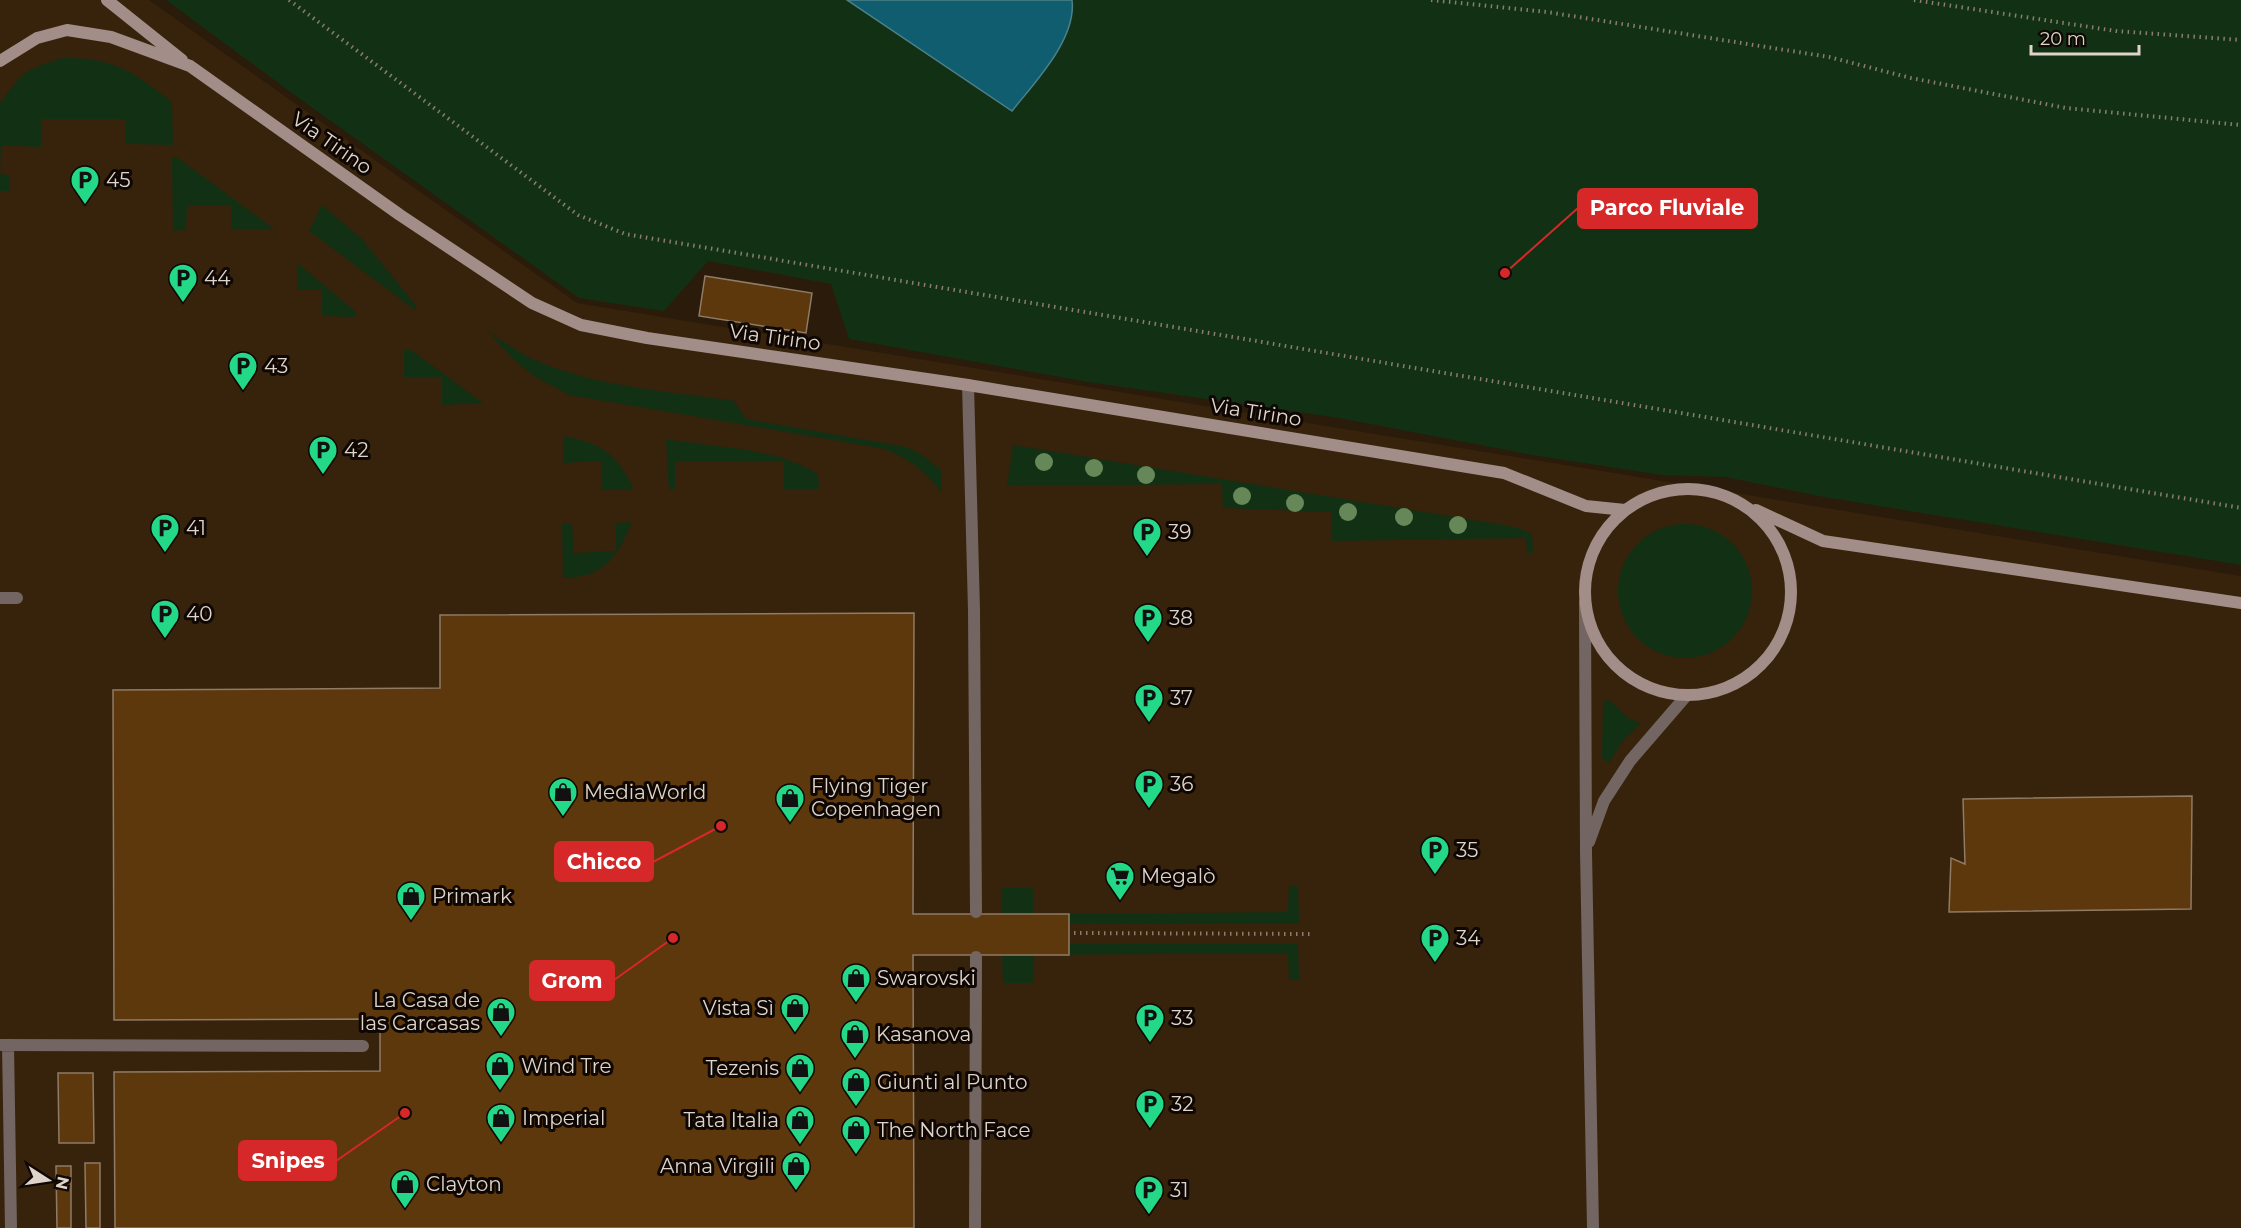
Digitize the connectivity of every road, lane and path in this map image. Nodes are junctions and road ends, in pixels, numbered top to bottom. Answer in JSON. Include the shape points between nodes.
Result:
{"nodes":[{"id":1,"x":108,"y":0,"type":"edge"},
{"id":2,"x":289,"y":0,"type":"edge"},
{"id":3,"x":1431,"y":0,"type":"edge"},
{"id":4,"x":1914,"y":0,"type":"edge"},
{"id":5,"x":2241,"y":40,"type":"edge"},
{"id":6,"x":0,"y":62,"type":"edge"},
{"id":7,"x":190,"y":66,"type":"junction"},
{"id":8,"x":2241,"y":124,"type":"edge"},
{"id":9,"x":968,"y":385,"type":"junction"},
{"id":10,"x":1729,"y":497,"type":"junction"},
{"id":11,"x":2241,"y":508,"type":"edge"},
{"id":12,"x":1625,"y":510,"type":"junction"},
{"id":13,"x":0,"y":598,"type":"edge"},
{"id":14,"x":17,"y":598,"type":"dead end"},
{"id":15,"x":1585,"y":603,"type":"junction"},
{"id":16,"x":2241,"y":603,"type":"edge"},
{"id":17,"x":1686,"y":696,"type":"junction"},
{"id":18,"x":1586,"y":852,"type":"junction"},
{"id":19,"x":976,"y":912,"type":"dead end"},
{"id":20,"x":1074,"y":933,"type":"dead end"},
{"id":21,"x":1312,"y":934,"type":"dead end"},
{"id":22,"x":976,"y":957,"type":"dead end"},
{"id":23,"x":4,"y":1045,"type":"edge"},
{"id":24,"x":363,"y":1046,"type":"dead end"},
{"id":25,"x":11,"y":1228,"type":"edge"},
{"id":26,"x":975,"y":1228,"type":"edge"},
{"id":27,"x":1593,"y":1228,"type":"edge"}],
"edges":[{"from":1,"to":7,"type":"street"},
{"from":2,"to":11,"type":"path","via":[[578,215],[625,234]]},
{"from":3,"to":8,"type":"path","via":[[1547,12],[1829,57],[1911,78],[2066,108]]},
{"from":4,"to":5,"type":"path","via":[[2116,31]]},
{"from":6,"to":7,"type":"street","name":"Via Tirino","via":[[37,38],[67,30],[111,37]]},
{"from":7,"to":9,"type":"street","name":"Via Tirino","via":[[532,303],[581,325]]},
{"from":9,"to":12,"type":"street","name":"Via Tirino","via":[[1504,473],[1586,506]]},
{"from":9,"to":19,"type":"street"},
{"from":10,"to":12,"type":"street","via":[[1703,490],[1676,490],[1649,497]]},
{"from":10,"to":16,"type":"street","via":[[1823,541]]},
{"from":10,"to":17,"type":"street","via":[[1757,516],[1781,549],[1791,590],[1786,623],[1772,652],[1748,676],[1718,691]]},
{"from":12,"to":15,"type":"street","via":[[1601,536],[1588,568]]},
{"from":13,"to":14,"type":"street"},
{"from":15,"to":17,"type":"street","via":[[1593,632],[1608,658],[1630,678],[1656,691]]},
{"from":15,"to":18,"type":"street"},
{"from":17,"to":18,"type":"street","via":[[1630,760],[1604,801]]},
{"from":18,"to":27,"type":"street"},
{"from":20,"to":21,"type":"path"},
{"from":22,"to":26,"type":"street"},
{"from":23,"to":24,"type":"street"},
{"from":23,"to":25,"type":"street"}]}
